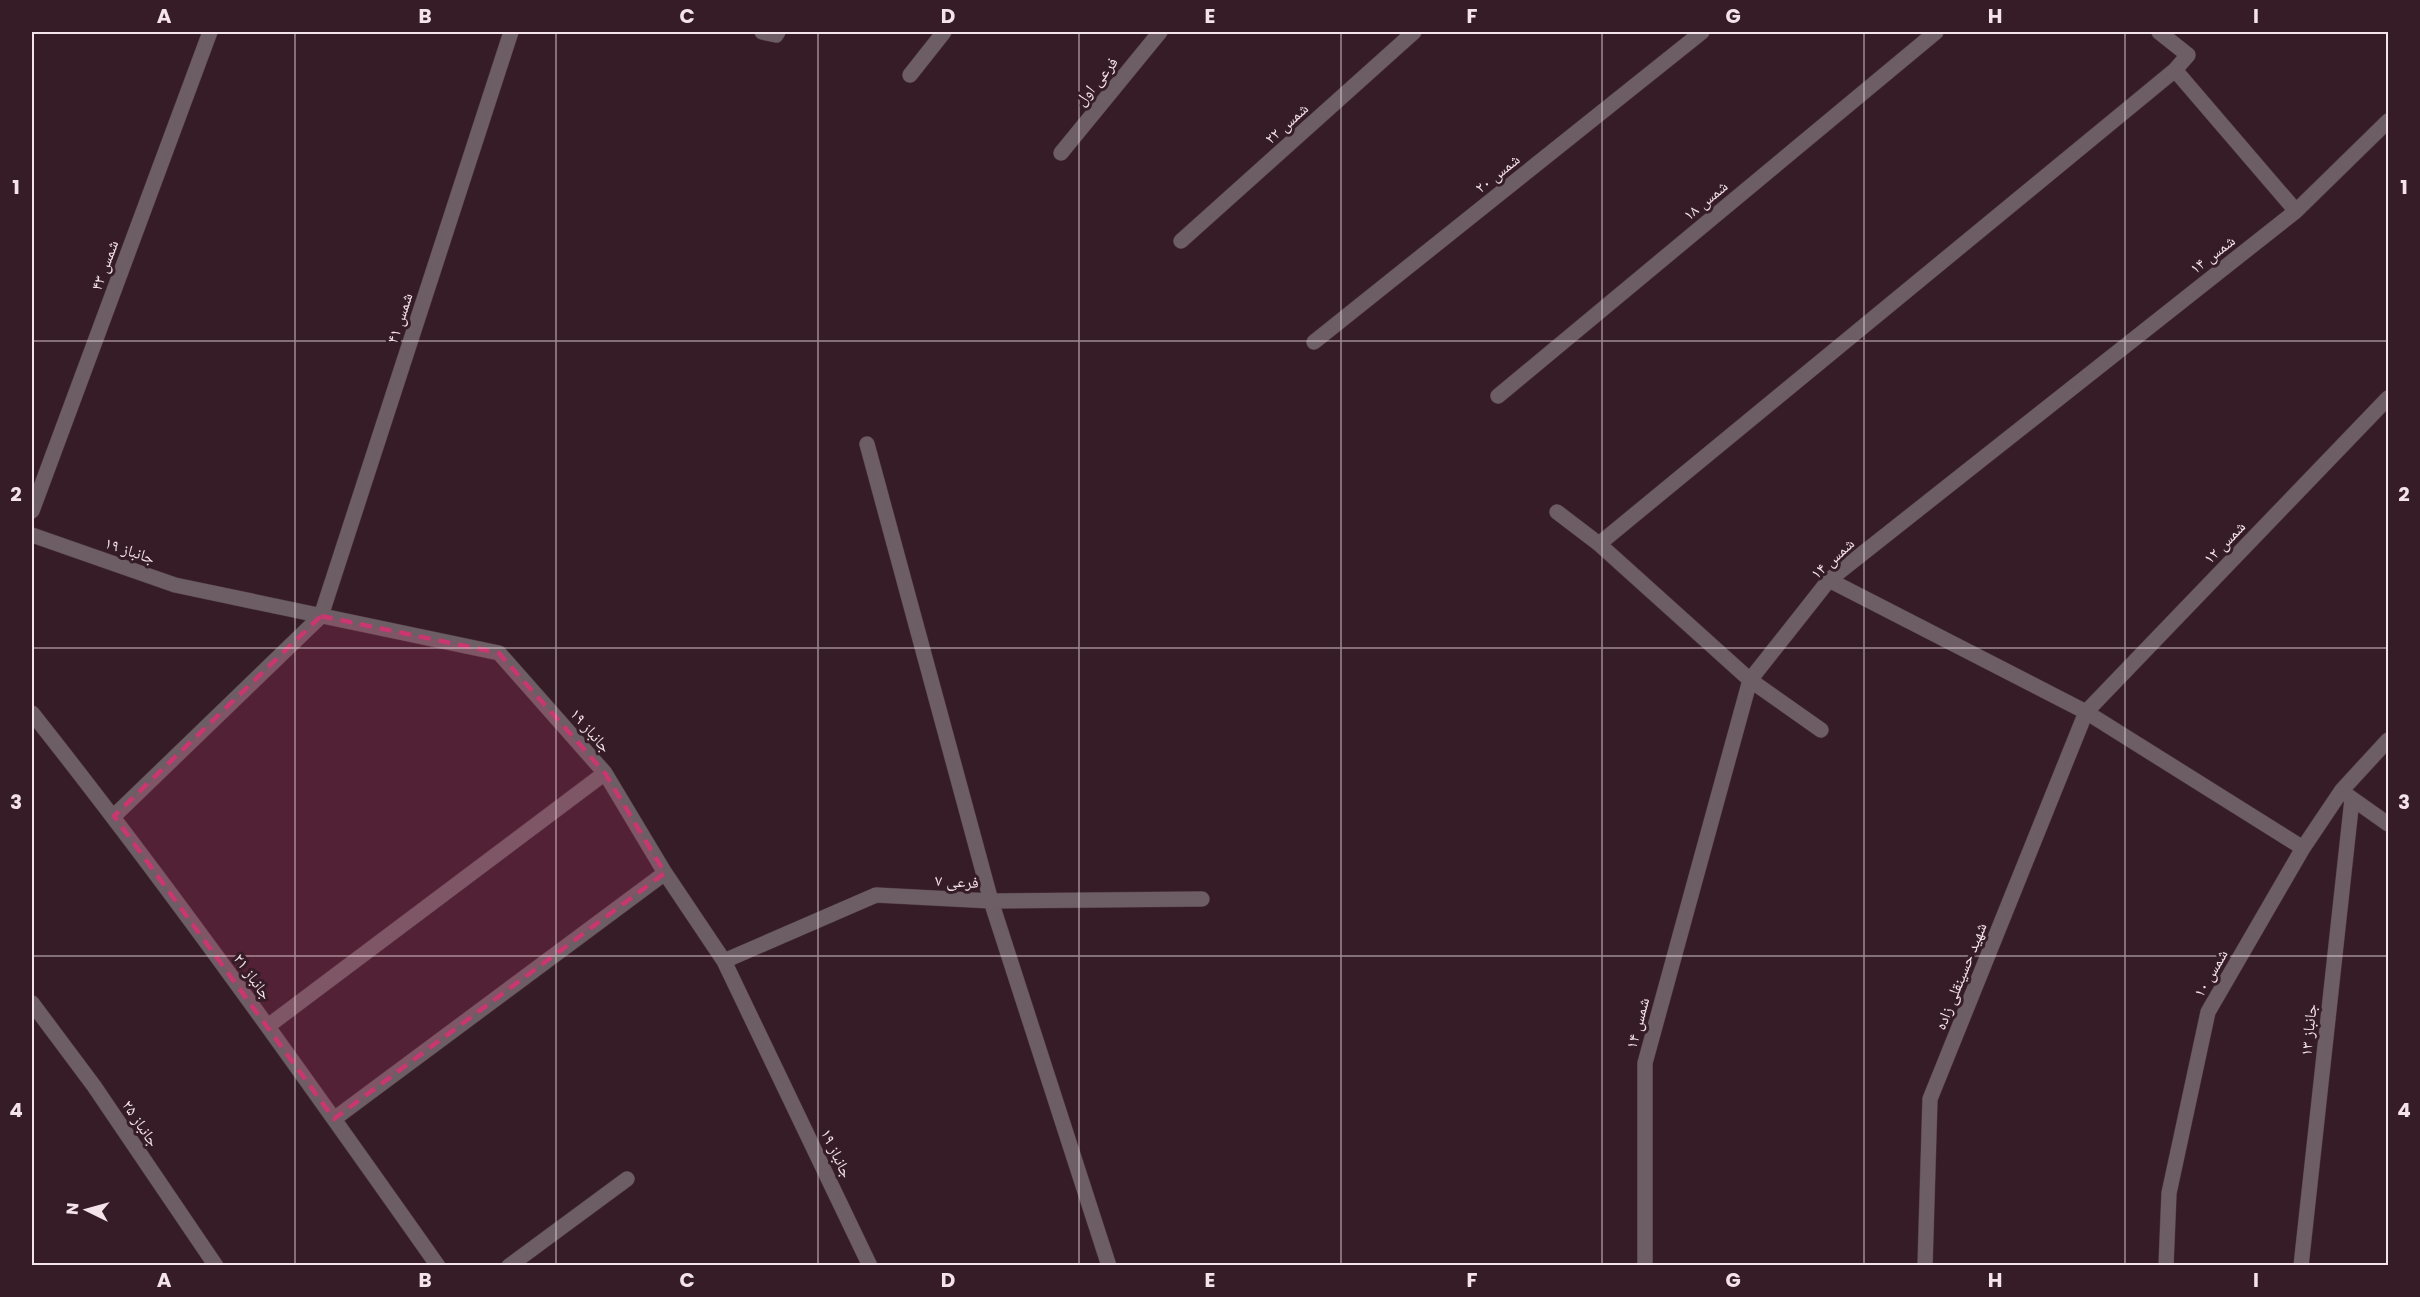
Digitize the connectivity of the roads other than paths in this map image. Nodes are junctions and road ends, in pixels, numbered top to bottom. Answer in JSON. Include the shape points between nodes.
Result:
{"nodes":[{"id":1,"x":210,"y":32,"type":"edge"},
{"id":2,"x":511,"y":32,"type":"edge"},
{"id":3,"x":762,"y":32,"type":"edge"},
{"id":4,"x":778,"y":32,"type":"edge"},
{"id":5,"x":944,"y":32,"type":"edge"},
{"id":6,"x":1160,"y":32,"type":"edge"},
{"id":7,"x":1414,"y":32,"type":"edge"},
{"id":8,"x":1702,"y":32,"type":"edge"},
{"id":9,"x":1936,"y":32,"type":"edge"},
{"id":10,"x":2159,"y":32,"type":"edge"},
{"id":11,"x":2175,"y":70,"type":"junction"},
{"id":12,"x":910,"y":75,"type":"dead end"},
{"id":13,"x":2388,"y":121,"type":"edge"},
{"id":14,"x":1061,"y":153,"type":"dead end"},
{"id":15,"x":2296,"y":211,"type":"junction"},
{"id":16,"x":1182,"y":241,"type":"dead end"},
{"id":17,"x":1314,"y":342,"type":"dead end"},
{"id":18,"x":1498,"y":396,"type":"dead end"},
{"id":19,"x":2388,"y":398,"type":"edge"},
{"id":20,"x":867,"y":444,"type":"dead end"},
{"id":21,"x":32,"y":511,"type":"edge"},
{"id":22,"x":1557,"y":512,"type":"dead end"},
{"id":23,"x":32,"y":535,"type":"edge"},
{"id":24,"x":1599,"y":544,"type":"junction"},
{"id":25,"x":1829,"y":580,"type":"junction"},
{"id":26,"x":321,"y":616,"type":"junction"},
{"id":27,"x":1750,"y":680,"type":"junction"},
{"id":28,"x":2085,"y":712,"type":"junction"},
{"id":29,"x":32,"y":713,"type":"edge"},
{"id":30,"x":1821,"y":730,"type":"dead end"},
{"id":31,"x":2388,"y":740,"type":"edge"},
{"id":32,"x":605,"y":773,"type":"junction"},
{"id":33,"x":2347,"y":794,"type":"junction"},
{"id":34,"x":114,"y":816,"type":"junction"},
{"id":35,"x":2388,"y":824,"type":"edge"},
{"id":36,"x":2303,"y":848,"type":"junction"},
{"id":37,"x":665,"y":873,"type":"junction"},
{"id":38,"x":1202,"y":899,"type":"dead end"},
{"id":39,"x":992,"y":901,"type":"junction"},
{"id":40,"x":724,"y":961,"type":"junction"},
{"id":41,"x":32,"y":1003,"type":"edge"},
{"id":42,"x":268,"y":1026,"type":"junction"},
{"id":43,"x":334,"y":1119,"type":"junction"},
{"id":44,"x":627,"y":1179,"type":"dead end"},
{"id":45,"x":216,"y":1266,"type":"edge"},
{"id":46,"x":438,"y":1266,"type":"edge"},
{"id":47,"x":509,"y":1266,"type":"edge"},
{"id":48,"x":870,"y":1266,"type":"edge"},
{"id":49,"x":1109,"y":1266,"type":"edge"},
{"id":50,"x":1644,"y":1266,"type":"edge"},
{"id":51,"x":1925,"y":1266,"type":"edge"},
{"id":52,"x":2166,"y":1266,"type":"edge"},
{"id":53,"x":2301,"y":1266,"type":"edge"}],
"edges":[{"from":1,"to":21,"type":"street","name":"شمس ۴۳"},
{"from":2,"to":26,"type":"street","name":"شمس ۴۱"},
{"from":3,"to":4,"type":"street"},
{"from":5,"to":12,"type":"street"},
{"from":6,"to":14,"type":"street","name":"فرعی اول"},
{"from":7,"to":16,"type":"street","name":"شمس ۲۲"},
{"from":8,"to":17,"type":"street","name":"شمس ۲۰"},
{"from":9,"to":18,"type":"street","name":"شمس ۱۸"},
{"from":10,"to":11,"type":"street","via":[[2188,55]]},
{"from":11,"to":15,"type":"street"},
{"from":11,"to":24,"type":"street"},
{"from":13,"to":15,"type":"street","name":"شمس ۱۴"},
{"from":15,"to":25,"type":"street","name":"شمس ۱۴"},
{"from":19,"to":28,"type":"street","name":"شمس ۱۲"},
{"from":20,"to":39,"type":"street"},
{"from":22,"to":24,"type":"street"},
{"from":23,"to":26,"type":"street","name":"جانباز ۱۹","via":[[175,585]]},
{"from":24,"to":27,"type":"street"},
{"from":25,"to":27,"type":"street","name":"شمس ۱۴"},
{"from":25,"to":28,"type":"street"},
{"from":26,"to":32,"type":"street","name":"جانباز ۱۹","via":[[499,653]]},
{"from":26,"to":34,"type":"street"},
{"from":27,"to":30,"type":"street"},
{"from":27,"to":50,"type":"street","name":"شمس ۱۴","via":[[1645,1063]]},
{"from":28,"to":36,"type":"street"},
{"from":28,"to":51,"type":"street","name":"شهید حسینقلی زاده","via":[[1930,1099]]},
{"from":29,"to":34,"type":"street","name":"جانباز ۲۱"},
{"from":31,"to":33,"type":"street","name":"شمس ۱۰"},
{"from":32,"to":37,"type":"street","name":"جانباز ۱۹"},
{"from":32,"to":42,"type":"street"},
{"from":33,"to":35,"type":"street"},
{"from":33,"to":36,"type":"street","name":"شمس ۱۰"},
{"from":33,"to":53,"type":"street","name":"جانباز ۱۳"},
{"from":34,"to":42,"type":"street","name":"جانباز ۲۱"},
{"from":36,"to":52,"type":"street","name":"شمس ۱۰","via":[[2208,1012],[2169,1193]]},
{"from":37,"to":40,"type":"street","name":"جانباز ۱۹"},
{"from":37,"to":43,"type":"street"},
{"from":38,"to":39,"type":"street","name":"فرعی ۷"},
{"from":39,"to":40,"type":"street","name":"فرعی ۷","via":[[876,895]]},
{"from":39,"to":49,"type":"street"},
{"from":40,"to":48,"type":"street","name":"جانباز ۱۹"},
{"from":41,"to":45,"type":"street","name":"جانباز ۲۵","via":[[94,1086]]},
{"from":42,"to":43,"type":"street","name":"جانباز ۲۱"},
{"from":43,"to":46,"type":"street","name":"جانباز ۲۱"},
{"from":44,"to":47,"type":"street"}]}
